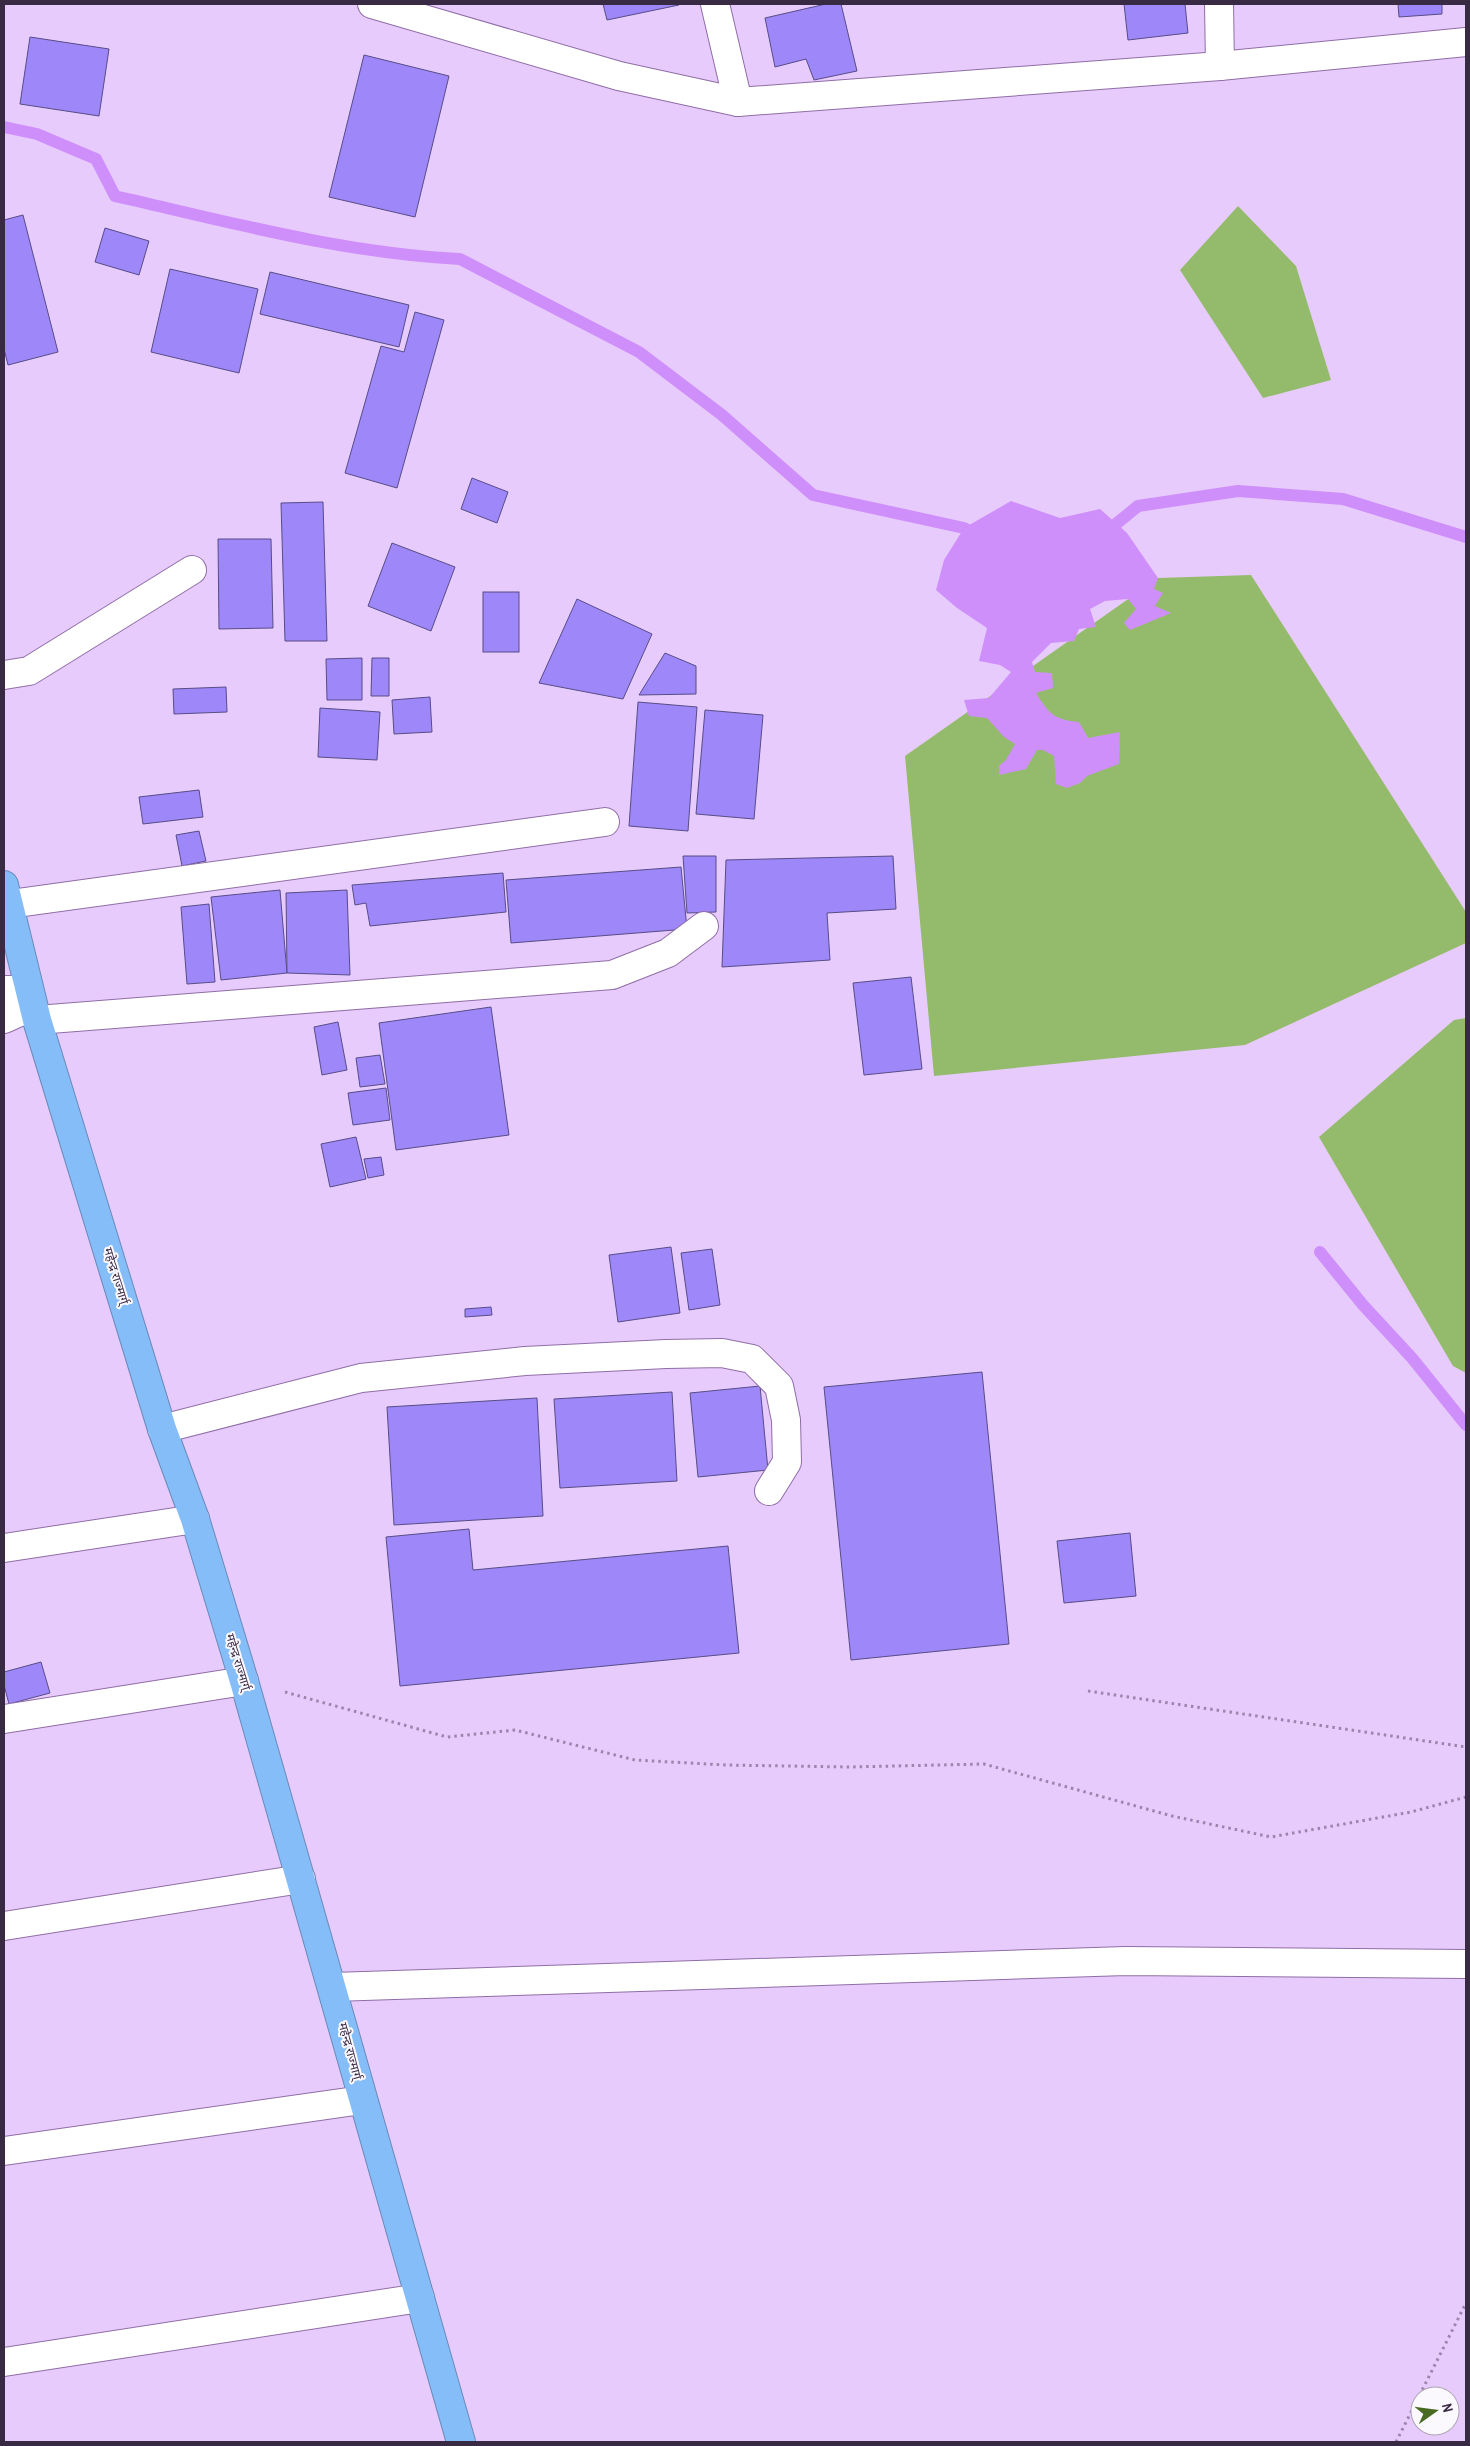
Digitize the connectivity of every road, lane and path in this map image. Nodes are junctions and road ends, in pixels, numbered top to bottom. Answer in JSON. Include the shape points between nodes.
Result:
{"nodes":[{"id":1,"x":372,"y":4,"type":"edge"},
{"id":2,"x":715,"y":4,"type":"edge"},
{"id":3,"x":1219,"y":4,"type":"edge"},
{"id":4,"x":1466,"y":42,"type":"edge"},
{"id":5,"x":1220,"y":66,"type":"junction"},
{"id":6,"x":738,"y":102,"type":"junction"},
{"id":7,"x":192,"y":570,"type":"dead end"},
{"id":8,"x":4,"y":675,"type":"edge"},
{"id":9,"x":604,"y":822,"type":"dead end"},
{"id":10,"x":7,"y":894,"type":"edge"},
{"id":11,"x":704,"y":926,"type":"dead end"},
{"id":12,"x":26,"y":1001,"type":"edge"},
{"id":13,"x":4,"y":1019,"type":"edge"},
{"id":14,"x":162,"y":1429,"type":"junction"},
{"id":15,"x":769,"y":1491,"type":"dead end"},
{"id":16,"x":195,"y":1519,"type":"junction"},
{"id":17,"x":4,"y":1548,"type":"edge"},
{"id":18,"x":244,"y":1681,"type":"junction"},
{"id":19,"x":1088,"y":1691,"type":"dead end"},
{"id":20,"x":4,"y":1719,"type":"edge"},
{"id":21,"x":1466,"y":1747,"type":"edge"},
{"id":22,"x":1466,"y":1797,"type":"edge"},
{"id":23,"x":301,"y":1879,"type":"junction"},
{"id":24,"x":4,"y":1926,"type":"edge"},
{"id":25,"x":1466,"y":1964,"type":"edge"},
{"id":26,"x":333,"y":1987,"type":"junction"},
{"id":27,"x":362,"y":2100,"type":"junction"},
{"id":28,"x":4,"y":2151,"type":"edge"},
{"id":29,"x":420,"y":2298,"type":"junction"},
{"id":30,"x":1466,"y":2303,"type":"edge"},
{"id":31,"x":4,"y":2362,"type":"edge"},
{"id":32,"x":461,"y":2442,"type":"edge"},
{"id":33,"x":1396,"y":2442,"type":"edge"}],
"edges":[{"from":1,"to":6,"type":"street","via":[[619,76]]},
{"from":2,"to":6,"type":"street"},
{"from":3,"to":5,"type":"street"},
{"from":4,"to":5,"type":"street"},
{"from":5,"to":6,"type":"street"},
{"from":7,"to":8,"type":"street","via":[[30,671]]},
{"from":9,"to":10,"type":"street"},
{"from":10,"to":12,"type":"highway","name":"महेन्द्र राज्मार्ग्"},
{"from":11,"to":12,"type":"street","via":[[668,953],[612,975]]},
{"from":12,"to":13,"type":"street"},
{"from":12,"to":14,"type":"highway","name":"महेन्द्र राज्मार्ग्"},
{"from":14,"to":15,"type":"street","via":[[361,1378],[525,1361],[722,1353],[752,1359],[778,1386],[786,1420],[787,1462]]},
{"from":14,"to":16,"type":"highway","name":"महेन्द्र राज्मार्ग्"},
{"from":16,"to":17,"type":"street"},
{"from":16,"to":18,"type":"highway","name":"महेन्द्र राज्मार्ग्"},
{"from":18,"to":20,"type":"street"},
{"from":18,"to":22,"type":"path","via":[[447,1737],[515,1730],[635,1760],[773,1766],[984,1764],[1172,1816],[1271,1837],[1411,1812]]},
{"from":18,"to":23,"type":"highway","name":"महेन्द्र राज्मार्ग्"},
{"from":19,"to":21,"type":"path"},
{"from":23,"to":24,"type":"street"},
{"from":23,"to":26,"type":"highway","name":"महेन्द्र राज्मार्ग्"},
{"from":25,"to":26,"type":"street","via":[[1126,1961]]},
{"from":26,"to":27,"type":"highway","name":"महेन्द्र राज्मार्ग्"},
{"from":27,"to":28,"type":"street"},
{"from":27,"to":29,"type":"highway","name":"महेन्द्र राज्मार्ग्"},
{"from":29,"to":31,"type":"street"},
{"from":29,"to":32,"type":"highway","name":"महेन्द्र राज्मार्ग्"},
{"from":30,"to":33,"type":"path"}]}
